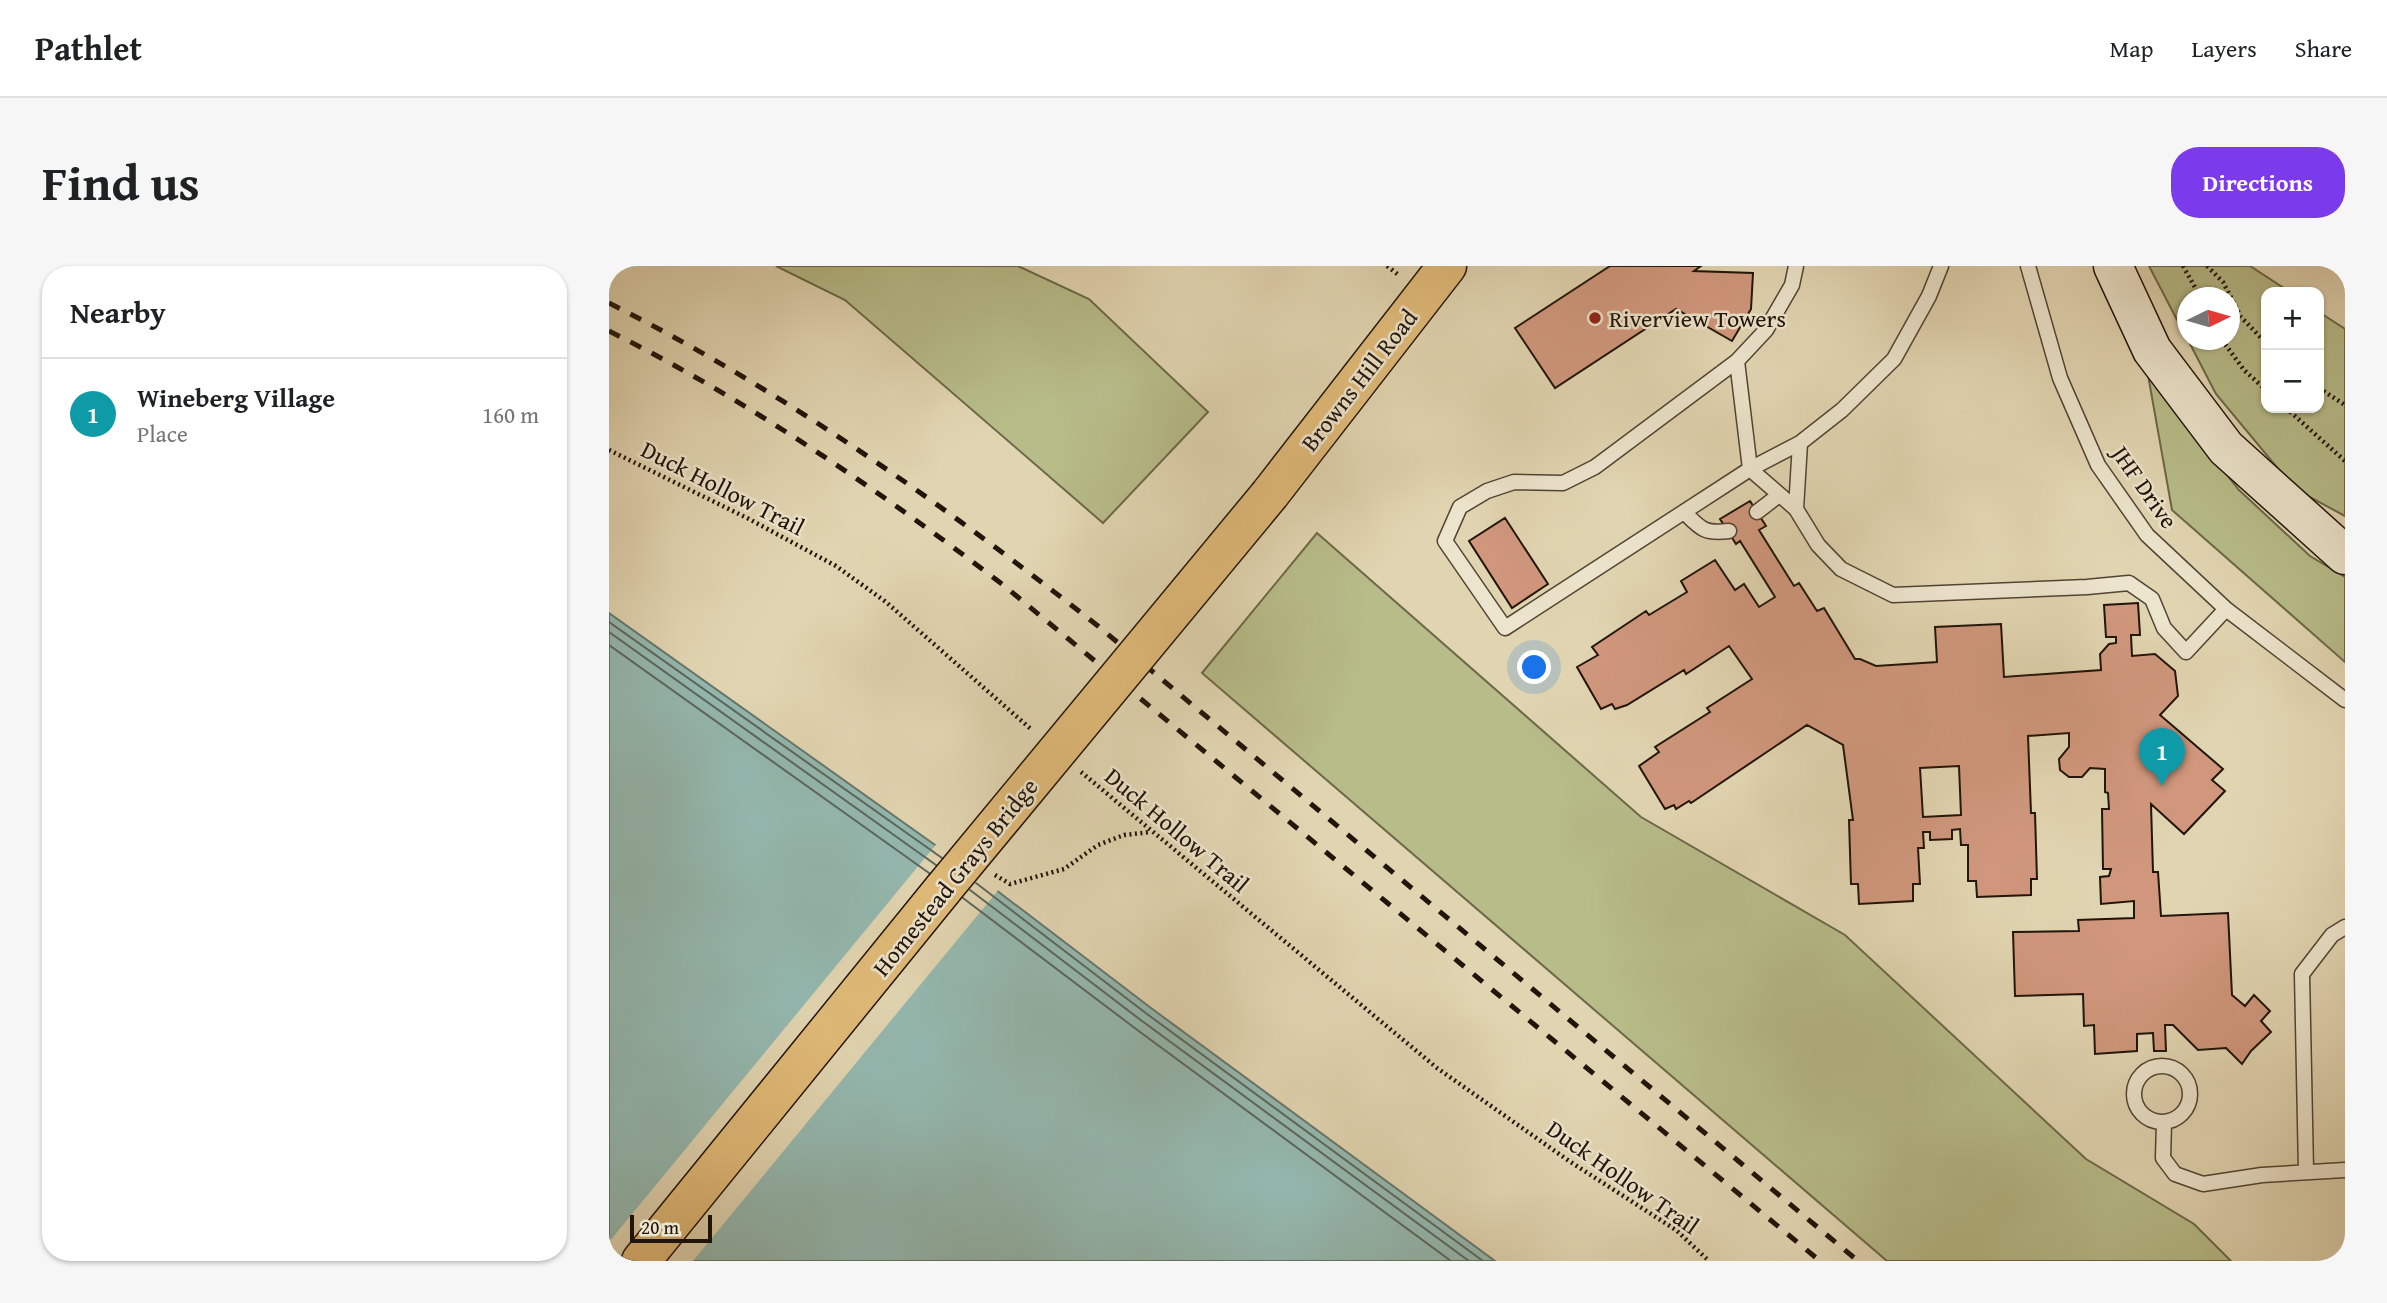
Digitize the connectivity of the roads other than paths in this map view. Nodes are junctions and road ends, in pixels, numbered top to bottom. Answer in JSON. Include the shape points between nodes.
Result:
{"nodes":[{"id":1,"x":1447,"y":266,"type":"edge"},
{"id":2,"x":1796,"y":266,"type":"edge"},
{"id":3,"x":1941,"y":266,"type":"edge"},
{"id":4,"x":2028,"y":266,"type":"edge"},
{"id":5,"x":2113,"y":266,"type":"edge"},
{"id":6,"x":1737,"y":361,"type":"junction"},
{"id":7,"x":1801,"y":443,"type":"junction"},
{"id":8,"x":1750,"y":470,"type":"junction"},
{"id":9,"x":1270,"y":494,"type":"joint"},
{"id":10,"x":1779,"y":495,"type":"junction"},
{"id":11,"x":1796,"y":509,"type":"junction"},
{"id":12,"x":1684,"y":512,"type":"junction"},
{"id":13,"x":1757,"y":512,"type":"dead end"},
{"id":14,"x":1729,"y":531,"type":"dead end"},
{"id":15,"x":2345,"y":555,"type":"edge"},
{"id":16,"x":2226,"y":609,"type":"junction"},
{"id":17,"x":2345,"y":700,"type":"edge"},
{"id":18,"x":2345,"y":927,"type":"edge"},
{"id":19,"x":2164,"y":1123,"type":"junction"},
{"id":20,"x":2345,"y":1170,"type":"edge"},
{"id":21,"x":2306,"y":1171,"type":"junction"},
{"id":22,"x":641,"y":1261,"type":"edge"}],
"edges":[{"from":1,"to":9,"type":"main road","name":"Browns Hill Road"},
{"from":2,"to":6,"type":"lane","via":[[1792,285],[1766,330]]},
{"from":3,"to":7,"type":"lane","via":[[1894,359]]},
{"from":4,"to":16,"type":"lane","name":"JHF Drive","via":[[2060,377],[2098,465],[2147,535]]},
{"from":5,"to":15,"type":"street","via":[[2152,350],[2226,448]]},
{"from":6,"to":8,"type":"lane"},
{"from":6,"to":12,"type":"lane","via":[[1595,467],[1563,483],[1514,482],[1460,507],[1445,541],[1505,628]]},
{"from":7,"to":8,"type":"lane"},
{"from":7,"to":11,"type":"lane"},
{"from":8,"to":10,"type":"lane"},
{"from":8,"to":12,"type":"lane"},
{"from":9,"to":22,"type":"main road","name":"Homestead Grays Bridge","bridge":true},
{"from":10,"to":11,"type":"lane"},
{"from":10,"to":13,"type":"lane"},
{"from":11,"to":16,"type":"lane","via":[[1818,545],[1841,569],[1893,595],[2129,583],[2152,599],[2164,628],[2186,652]]},
{"from":12,"to":14,"type":"lane","via":[[1701,529]]},
{"from":16,"to":17,"type":"lane","name":"JHF Drive"},
{"from":18,"to":21,"type":"lane","via":[[2332,935],[2302,974]]},
{"from":19,"to":19,"type":"lane","via":[[2185,1110],[2189,1086],[2183,1075],[2159,1066],[2138,1078],[2135,1103],[2151,1121]]},
{"from":19,"to":21,"type":"lane","via":[[2163,1158],[2175,1174],[2203,1184]]},
{"from":20,"to":21,"type":"lane"}]}
